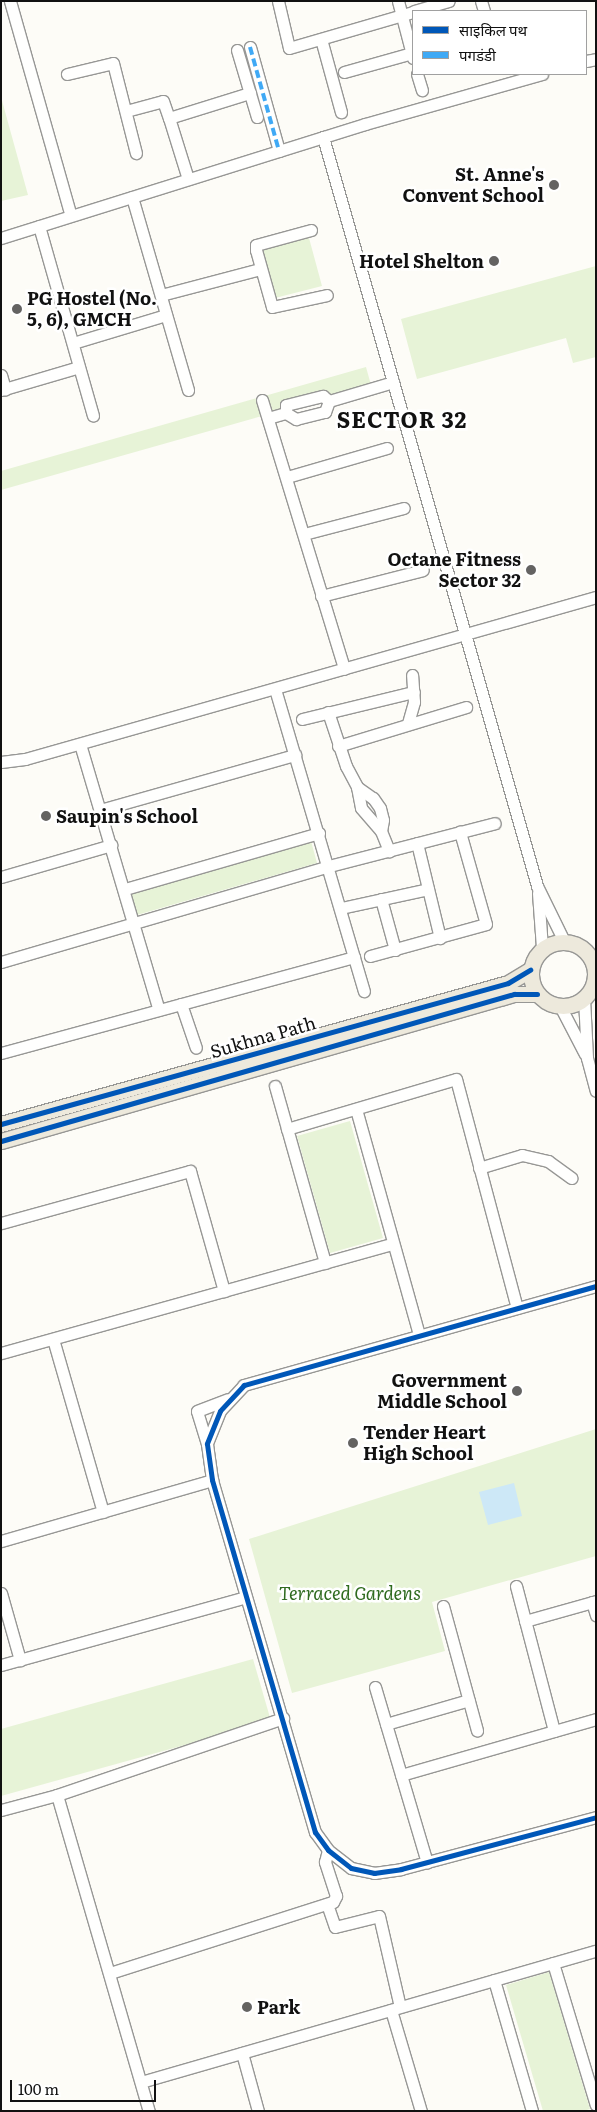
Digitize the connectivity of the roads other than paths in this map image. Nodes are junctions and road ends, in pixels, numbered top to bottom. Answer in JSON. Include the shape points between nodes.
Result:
{"nodes":[{"id":1,"x":10,"y":1,"type":"edge"},
{"id":2,"x":278,"y":1,"type":"edge"},
{"id":3,"x":398,"y":1,"type":"edge"},
{"id":4,"x":449,"y":1,"type":"edge"},
{"id":5,"x":418,"y":10,"type":"edge"},
{"id":6,"x":412,"y":12,"type":"edge"},
{"id":7,"x":402,"y":15,"type":"junction"},
{"id":8,"x":321,"y":38,"type":"junction"},
{"id":9,"x":250,"y":48,"type":"dead end"},
{"id":10,"x":237,"y":50,"type":"dead end"},
{"id":11,"x":412,"y":52,"type":"edge"},
{"id":12,"x":412,"y":56,"type":"edge"},
{"id":13,"x":344,"y":72,"type":"dead end"},
{"id":14,"x":67,"y":74,"type":"dead end"},
{"id":15,"x":418,"y":75,"type":"edge"},
{"id":16,"x":534,"y":75,"type":"edge"},
{"id":17,"x":503,"y":79,"type":"edge"},
{"id":18,"x":422,"y":90,"type":"dead end"},
{"id":19,"x":250,"y":93,"type":"junction"},
{"id":20,"x":126,"y":111,"type":"junction"},
{"id":21,"x":341,"y":112,"type":"dead end"},
{"id":22,"x":257,"y":117,"type":"dead end"},
{"id":23,"x":169,"y":118,"type":"junction"},
{"id":24,"x":323,"y":137,"type":"junction"},
{"id":25,"x":279,"y":151,"type":"junction"},
{"id":26,"x":136,"y":153,"type":"dead end"},
{"id":27,"x":188,"y":180,"type":"junction"},
{"id":28,"x":132,"y":197,"type":"junction"},
{"id":29,"x":71,"y":216,"type":"junction"},
{"id":30,"x":39,"y":226,"type":"junction"},
{"id":31,"x":311,"y":230,"type":"dead end"},
{"id":32,"x":1,"y":238,"type":"edge"},
{"id":33,"x":260,"y":268,"type":"junction"},
{"id":34,"x":327,"y":295,"type":"dead end"},
{"id":35,"x":161,"y":296,"type":"junction"},
{"id":36,"x":166,"y":315,"type":"junction"},
{"id":37,"x":72,"y":343,"type":"junction"},
{"id":38,"x":79,"y":367,"type":"junction"},
{"id":39,"x":1,"y":375,"type":"edge"},
{"id":40,"x":393,"y":382,"type":"junction"},
{"id":41,"x":3,"y":389,"type":"edge"},
{"id":42,"x":188,"y":390,"type":"dead end"},
{"id":43,"x":262,"y":400,"type":"dead end"},
{"id":44,"x":329,"y":401,"type":"junction"},
{"id":45,"x":286,"y":413,"type":"junction"},
{"id":46,"x":93,"y":415,"type":"dead end"},
{"id":47,"x":268,"y":418,"type":"junction"},
{"id":48,"x":387,"y":448,"type":"dead end"},
{"id":49,"x":287,"y":477,"type":"junction"},
{"id":50,"x":404,"y":508,"type":"dead end"},
{"id":51,"x":304,"y":534,"type":"junction"},
{"id":52,"x":423,"y":570,"type":"dead end"},
{"id":53,"x":322,"y":596,"type":"junction"},
{"id":54,"x":596,"y":597,"type":"edge"},
{"id":55,"x":465,"y":635,"type":"junction"},
{"id":56,"x":344,"y":669,"type":"junction"},
{"id":57,"x":412,"y":674,"type":"dead end"},
{"id":58,"x":274,"y":689,"type":"junction"},
{"id":59,"x":414,"y":692,"type":"junction"},
{"id":60,"x":466,"y":707,"type":"dead end"},
{"id":61,"x":328,"y":712,"type":"junction"},
{"id":62,"x":302,"y":718,"type":"dead end"},
{"id":63,"x":408,"y":723,"type":"junction"},
{"id":64,"x":80,"y":744,"type":"junction"},
{"id":65,"x":338,"y":746,"type":"junction"},
{"id":66,"x":295,"y":755,"type":"junction"},
{"id":67,"x":1,"y":762,"type":"edge"},
{"id":68,"x":100,"y":810,"type":"junction"},
{"id":69,"x":495,"y":823,"type":"dead end"},
{"id":70,"x":460,"y":832,"type":"junction"},
{"id":71,"x":319,"y":833,"type":"junction"},
{"id":72,"x":417,"y":843,"type":"junction"},
{"id":73,"x":111,"y":846,"type":"junction"},
{"id":74,"x":389,"y":851,"type":"junction"},
{"id":75,"x":329,"y":866,"type":"junction"},
{"id":76,"x":1,"y":877,"type":"edge"},
{"id":77,"x":537,"y":886,"type":"junction"},
{"id":78,"x":125,"y":889,"type":"junction"},
{"id":79,"x":428,"y":889,"type":"junction"},
{"id":80,"x":381,"y":899,"type":"junction"},
{"id":81,"x":341,"y":908,"type":"junction"},
{"id":82,"x":134,"y":923,"type":"junction"},
{"id":83,"x":440,"y":938,"type":"junction"},
{"id":84,"x":564,"y":942,"type":"junction"},
{"id":85,"x":542,"y":948,"type":"junction"},
{"id":86,"x":395,"y":950,"type":"junction"},
{"id":87,"x":591,"y":952,"type":"edge"},
{"id":88,"x":370,"y":956,"type":"dead end"},
{"id":89,"x":354,"y":957,"type":"junction"},
{"id":90,"x":1,"y":962,"type":"edge"},
{"id":91,"x":530,"y":970,"type":"junction"},
{"id":92,"x":595,"y":980,"type":"edge"},
{"id":93,"x":364,"y":991,"type":"dead end"},
{"id":94,"x":537,"y":994,"type":"junction"},
{"id":95,"x":584,"y":998,"type":"junction"},
{"id":96,"x":181,"y":1004,"type":"junction"},
{"id":97,"x":560,"y":1006,"type":"junction"},
{"id":98,"x":159,"y":1010,"type":"junction"},
{"id":99,"x":196,"y":1048,"type":"dead end"},
{"id":100,"x":1,"y":1053,"type":"edge"},
{"id":101,"x":587,"y":1058,"type":"junction"},
{"id":102,"x":275,"y":1086,"type":"dead end"},
{"id":103,"x":596,"y":1091,"type":"edge"},
{"id":104,"x":356,"y":1109,"type":"junction"},
{"id":105,"x":1,"y":1124,"type":"edge"},
{"id":106,"x":287,"y":1129,"type":"junction"},
{"id":107,"x":1,"y":1141,"type":"edge"},
{"id":108,"x":479,"y":1168,"type":"junction"},
{"id":109,"x":571,"y":1178,"type":"dead end"},
{"id":110,"x":1,"y":1224,"type":"edge"},
{"id":111,"x":392,"y":1244,"type":"junction"},
{"id":112,"x":326,"y":1262,"type":"junction"},
{"id":113,"x":596,"y":1286,"type":"edge"},
{"id":114,"x":224,"y":1291,"type":"junction"},
{"id":115,"x":517,"y":1308,"type":"junction"},
{"id":116,"x":419,"y":1335,"type":"junction"},
{"id":117,"x":53,"y":1339,"type":"junction"},
{"id":118,"x":1,"y":1353,"type":"edge"},
{"id":119,"x":230,"y":1398,"type":"junction"},
{"id":120,"x":207,"y":1444,"type":"junction"},
{"id":121,"x":212,"y":1480,"type":"junction"},
{"id":122,"x":103,"y":1512,"type":"junction"},
{"id":123,"x":1,"y":1541,"type":"edge"},
{"id":124,"x":516,"y":1586,"type":"dead end"},
{"id":125,"x":1,"y":1593,"type":"edge"},
{"id":126,"x":246,"y":1597,"type":"junction"},
{"id":127,"x":594,"y":1602,"type":"edge"},
{"id":128,"x":443,"y":1606,"type":"dead end"},
{"id":129,"x":596,"y":1615,"type":"edge"},
{"id":130,"x":525,"y":1621,"type":"junction"},
{"id":131,"x":20,"y":1660,"type":"junction"},
{"id":132,"x":1,"y":1665,"type":"edge"},
{"id":133,"x":375,"y":1687,"type":"dead end"},
{"id":134,"x":468,"y":1700,"type":"junction"},
{"id":135,"x":282,"y":1718,"type":"junction"},
{"id":136,"x":596,"y":1719,"type":"edge"},
{"id":137,"x":386,"y":1724,"type":"junction"},
{"id":138,"x":477,"y":1730,"type":"dead end"},
{"id":139,"x":554,"y":1731,"type":"junction"},
{"id":140,"x":401,"y":1775,"type":"junction"},
{"id":141,"x":57,"y":1795,"type":"junction"},
{"id":142,"x":1,"y":1810,"type":"edge"},
{"id":143,"x":596,"y":1817,"type":"edge"},
{"id":144,"x":328,"y":1850,"type":"junction"},
{"id":145,"x":426,"y":1862,"type":"junction"},
{"id":146,"x":327,"y":1904,"type":"junction"},
{"id":147,"x":596,"y":1951,"type":"edge"},
{"id":148,"x":553,"y":1963,"type":"junction"},
{"id":149,"x":110,"y":1973,"type":"junction"},
{"id":150,"x":494,"y":1980,"type":"junction"},
{"id":151,"x":395,"y":2008,"type":"junction"},
{"id":152,"x":242,"y":2053,"type":"junction"},
{"id":153,"x":141,"y":2082,"type":"junction"},
{"id":154,"x":596,"y":2105,"type":"edge"},
{"id":155,"x":149,"y":2111,"type":"edge"},
{"id":156,"x":258,"y":2111,"type":"edge"},
{"id":157,"x":421,"y":2111,"type":"edge"},
{"id":158,"x":532,"y":2111,"type":"edge"}],
"edges":[{"from":1,"to":29,"type":"street"},
{"from":2,"to":8,"type":"street","via":[[289,48]]},
{"from":3,"to":7,"type":"street"},
{"from":4,"to":5,"type":"street"},
{"from":6,"to":7,"type":"street"},
{"from":7,"to":8,"type":"street"},
{"from":7,"to":11,"type":"street"},
{"from":8,"to":21,"type":"street"},
{"from":9,"to":25,"type":"street"},
{"from":10,"to":19,"type":"street"},
{"from":12,"to":13,"type":"street"},
{"from":14,"to":20,"type":"street","via":[[113,63]]},
{"from":15,"to":18,"type":"street"},
{"from":16,"to":17,"type":"street"},
{"from":17,"to":24,"type":"street"},
{"from":19,"to":22,"type":"street"},
{"from":19,"to":23,"type":"street"},
{"from":20,"to":23,"type":"street","via":[[164,101]]},
{"from":20,"to":26,"type":"street"},
{"from":23,"to":27,"type":"street"},
{"from":24,"to":25,"type":"street"},
{"from":24,"to":40,"type":"street"},
{"from":25,"to":27,"type":"street"},
{"from":27,"to":28,"type":"street"},
{"from":28,"to":29,"type":"street"},
{"from":28,"to":35,"type":"street"},
{"from":29,"to":30,"type":"street"},
{"from":30,"to":32,"type":"street"},
{"from":30,"to":37,"type":"street"},
{"from":31,"to":33,"type":"street","via":[[256,245]]},
{"from":33,"to":34,"type":"street","via":[[272,308]]},
{"from":33,"to":35,"type":"street"},
{"from":35,"to":36,"type":"street"},
{"from":36,"to":37,"type":"street"},
{"from":36,"to":42,"type":"street"},
{"from":37,"to":38,"type":"street"},
{"from":38,"to":41,"type":"street"},
{"from":38,"to":46,"type":"street"},
{"from":39,"to":41,"type":"street"},
{"from":40,"to":44,"type":"street"},
{"from":40,"to":55,"type":"street"},
{"from":43,"to":47,"type":"street"},
{"from":44,"to":45,"type":"street","via":[[325,412],[296,419]]},
{"from":44,"to":45,"type":"street","via":[[323,396],[286,405]]},
{"from":45,"to":47,"type":"street"},
{"from":47,"to":49,"type":"street"},
{"from":48,"to":49,"type":"street"},
{"from":49,"to":51,"type":"street"},
{"from":50,"to":51,"type":"street"},
{"from":51,"to":53,"type":"street"},
{"from":52,"to":53,"type":"street"},
{"from":53,"to":56,"type":"street"},
{"from":54,"to":55,"type":"street"},
{"from":55,"to":56,"type":"street"},
{"from":55,"to":77,"type":"street"},
{"from":56,"to":58,"type":"street"},
{"from":57,"to":59,"type":"street"},
{"from":58,"to":64,"type":"street"},
{"from":58,"to":66,"type":"street"},
{"from":59,"to":61,"type":"street"},
{"from":59,"to":63,"type":"street"},
{"from":60,"to":63,"type":"street"},
{"from":61,"to":62,"type":"street"},
{"from":61,"to":65,"type":"street"},
{"from":63,"to":65,"type":"street"},
{"from":64,"to":67,"type":"street"},
{"from":64,"to":68,"type":"street"},
{"from":65,"to":74,"type":"street","via":[[357,787],[380,808],[381,831]]},
{"from":66,"to":68,"type":"street"},
{"from":66,"to":71,"type":"street"},
{"from":68,"to":73,"type":"street"},
{"from":69,"to":70,"type":"street"},
{"from":70,"to":72,"type":"street"},
{"from":70,"to":83,"type":"street","via":[[486,921],[482,927]]},
{"from":71,"to":75,"type":"street"},
{"from":71,"to":78,"type":"street"},
{"from":72,"to":74,"type":"street"},
{"from":72,"to":79,"type":"street"},
{"from":73,"to":76,"type":"street"},
{"from":73,"to":78,"type":"street"},
{"from":74,"to":75,"type":"street"},
{"from":75,"to":81,"type":"street"},
{"from":75,"to":82,"type":"street"},
{"from":77,"to":84,"type":"street"},
{"from":77,"to":85,"type":"street"},
{"from":78,"to":82,"type":"street"},
{"from":79,"to":80,"type":"street"},
{"from":79,"to":83,"type":"street"},
{"from":80,"to":81,"type":"street"},
{"from":80,"to":86,"type":"street"},
{"from":81,"to":89,"type":"street"},
{"from":82,"to":90,"type":"street"},
{"from":82,"to":98,"type":"street"},
{"from":83,"to":86,"type":"street"},
{"from":84,"to":85,"type":"main road"},
{"from":84,"to":87,"type":"main road"},
{"from":85,"to":91,"type":"main road"},
{"from":86,"to":88,"type":"street"},
{"from":87,"to":92,"type":"main road"},
{"from":89,"to":93,"type":"street"},
{"from":89,"to":96,"type":"street"},
{"from":91,"to":94,"type":"main road"},
{"from":91,"to":105,"type":"main road","name":"Sukhna Path","via":[[508,983]]},
{"from":92,"to":95,"type":"main road"},
{"from":94,"to":97,"type":"main road","via":[[548,1003]]},
{"from":94,"to":107,"type":"main road","name":"Sukhna Path","via":[[514,994]]},
{"from":95,"to":97,"type":"main road"},
{"from":95,"to":101,"type":"street"},
{"from":96,"to":98,"type":"street"},
{"from":96,"to":99,"type":"street"},
{"from":97,"to":101,"type":"street"},
{"from":98,"to":100,"type":"street"},
{"from":101,"to":103,"type":"street"},
{"from":102,"to":106,"type":"street"},
{"from":104,"to":106,"type":"street"},
{"from":104,"to":108,"type":"street","via":[[456,1079]]},
{"from":104,"to":111,"type":"street"},
{"from":106,"to":112,"type":"street"},
{"from":108,"to":109,"type":"street","via":[[522,1156],[548,1161]]},
{"from":108,"to":115,"type":"street"},
{"from":110,"to":114,"type":"street","via":[[190,1171]]},
{"from":111,"to":112,"type":"street"},
{"from":111,"to":116,"type":"street"},
{"from":112,"to":114,"type":"street"},
{"from":113,"to":115,"type":"street"},
{"from":114,"to":117,"type":"street"},
{"from":115,"to":116,"type":"street"},
{"from":116,"to":119,"type":"street","via":[[244,1385]]},
{"from":117,"to":118,"type":"street"},
{"from":117,"to":122,"type":"street"},
{"from":119,"to":120,"type":"street","via":[[220,1411]]},
{"from":119,"to":120,"type":"street","via":[[197,1410]]},
{"from":120,"to":121,"type":"street"},
{"from":121,"to":122,"type":"street"},
{"from":121,"to":126,"type":"street"},
{"from":122,"to":123,"type":"street"},
{"from":124,"to":130,"type":"street"},
{"from":125,"to":131,"type":"street"},
{"from":126,"to":131,"type":"street"},
{"from":126,"to":135,"type":"street"},
{"from":127,"to":129,"type":"street"},
{"from":127,"to":130,"type":"street"},
{"from":128,"to":134,"type":"street"},
{"from":130,"to":139,"type":"street"},
{"from":131,"to":132,"type":"street"},
{"from":133,"to":137,"type":"street"},
{"from":134,"to":137,"type":"street"},
{"from":134,"to":138,"type":"street"},
{"from":135,"to":141,"type":"street"},
{"from":135,"to":144,"type":"street","via":[[315,1832]]},
{"from":136,"to":139,"type":"street"},
{"from":137,"to":140,"type":"street"},
{"from":139,"to":140,"type":"street"},
{"from":140,"to":145,"type":"street"},
{"from":141,"to":142,"type":"street"},
{"from":141,"to":149,"type":"street"},
{"from":143,"to":145,"type":"street"},
{"from":144,"to":145,"type":"street","via":[[351,1868],[374,1873]]},
{"from":144,"to":146,"type":"street","via":[[325,1862],[336,1896]]},
{"from":146,"to":149,"type":"street"},
{"from":146,"to":151,"type":"street","via":[[335,1927],[379,1916]]},
{"from":147,"to":148,"type":"street"},
{"from":148,"to":150,"type":"street"},
{"from":148,"to":154,"type":"street"},
{"from":149,"to":153,"type":"street"},
{"from":150,"to":151,"type":"street"},
{"from":150,"to":158,"type":"street"},
{"from":151,"to":152,"type":"street"},
{"from":151,"to":157,"type":"street"},
{"from":152,"to":153,"type":"street"},
{"from":152,"to":156,"type":"street"},
{"from":153,"to":155,"type":"street"}]}
